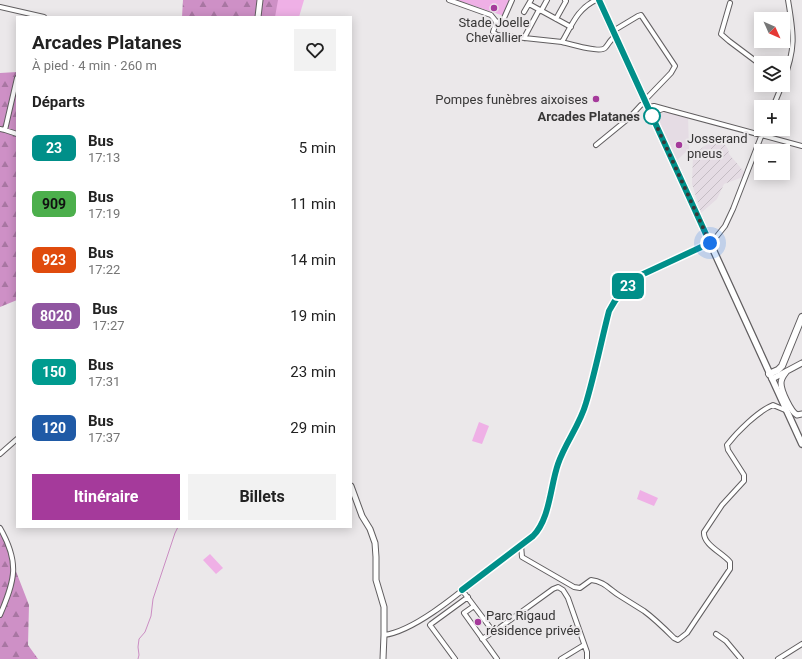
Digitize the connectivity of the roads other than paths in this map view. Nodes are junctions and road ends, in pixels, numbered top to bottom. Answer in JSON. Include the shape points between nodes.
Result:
{"nodes":[{"id":1,"x":260,"y":0,"type":"edge"},
{"id":2,"x":449,"y":0,"type":"edge"},
{"id":3,"x":512,"y":0,"type":"edge"},
{"id":4,"x":548,"y":0,"type":"edge"},
{"id":5,"x":565,"y":0,"type":"edge"},
{"id":6,"x":598,"y":0,"type":"edge"},
{"id":7,"x":788,"y":0,"type":"edge"},
{"id":8,"x":530,"y":2,"type":"edge"},
{"id":9,"x":730,"y":3,"type":"dead end"},
{"id":10,"x":0,"y":7,"type":"edge"},
{"id":11,"x":540,"y":10,"type":"junction"},
{"id":12,"x":524,"y":12,"type":"dead end"},
{"id":13,"x":25,"y":15,"type":"edge"},
{"id":14,"x":258,"y":16,"type":"edge"},
{"id":15,"x":556,"y":19,"type":"junction"},
{"id":16,"x":496,"y":24,"type":"junction"},
{"id":17,"x":571,"y":27,"type":"junction"},
{"id":18,"x":614,"y":34,"type":"junction"},
{"id":19,"x":524,"y":38,"type":"junction"},
{"id":20,"x":562,"y":42,"type":"junction"},
{"id":21,"x":754,"y":61,"type":"edge"},
{"id":22,"x":790,"y":64,"type":"edge"},
{"id":23,"x":16,"y":81,"type":"edge"},
{"id":24,"x":647,"y":103,"type":"junction"},
{"id":25,"x":663,"y":109,"type":"junction"},
{"id":26,"x":651,"y":114,"type":"junction"},
{"id":27,"x":2,"y":130,"type":"edge"},
{"id":28,"x":754,"y":133,"type":"edge"},
{"id":29,"x":16,"y":134,"type":"edge"},
{"id":30,"x":762,"y":136,"type":"edge"},
{"id":31,"x":766,"y":136,"type":"edge"},
{"id":32,"x":596,"y":145,"type":"dead end"},
{"id":33,"x":802,"y":146,"type":"edge"},
{"id":34,"x":710,"y":243,"type":"junction"},
{"id":35,"x":802,"y":317,"type":"edge"},
{"id":36,"x":800,"y":364,"type":"edge"},
{"id":37,"x":787,"y":371,"type":"junction"},
{"id":38,"x":772,"y":375,"type":"junction"},
{"id":39,"x":786,"y":410,"type":"junction"},
{"id":40,"x":802,"y":414,"type":"edge"},
{"id":41,"x":798,"y":435,"type":"junction"},
{"id":42,"x":16,"y":440,"type":"edge"},
{"id":43,"x":802,"y":444,"type":"edge"},
{"id":44,"x":0,"y":454,"type":"edge"},
{"id":45,"x":352,"y":489,"type":"edge"},
{"id":46,"x":0,"y":528,"type":"edge"},
{"id":47,"x":521,"y":545,"type":"junction"},
{"id":48,"x":462,"y":590,"type":"junction"},
{"id":49,"x":468,"y":597,"type":"junction"},
{"id":50,"x":474,"y":606,"type":"junction"},
{"id":51,"x":0,"y":615,"type":"edge"},
{"id":52,"x":495,"y":631,"type":"junction"},
{"id":53,"x":716,"y":634,"type":"dead end"},
{"id":54,"x":384,"y":635,"type":"junction"},
{"id":55,"x":482,"y":639,"type":"junction"},
{"id":56,"x":802,"y":644,"type":"edge"},
{"id":57,"x":584,"y":645,"type":"junction"},
{"id":58,"x":383,"y":659,"type":"edge"},
{"id":59,"x":455,"y":659,"type":"edge"},
{"id":60,"x":497,"y":659,"type":"edge"},
{"id":61,"x":561,"y":659,"type":"edge"},
{"id":62,"x":587,"y":659,"type":"edge"},
{"id":63,"x":741,"y":659,"type":"edge"},
{"id":64,"x":778,"y":659,"type":"edge"}],
"edges":[{"from":1,"to":14,"type":"street"},
{"from":2,"to":16,"type":"street","via":[[491,15]]},
{"from":3,"to":16,"type":"street","via":[[504,18]]},
{"from":4,"to":11,"type":"street"},
{"from":5,"to":15,"type":"street"},
{"from":6,"to":17,"type":"street","via":[[583,8]]},
{"from":6,"to":18,"type":"main road"},
{"from":7,"to":22,"type":"street","via":[[794,36]]},
{"from":8,"to":11,"type":"street"},
{"from":8,"to":12,"type":"street"},
{"from":9,"to":21,"type":"street","via":[[721,34]]},
{"from":10,"to":13,"type":"street"},
{"from":11,"to":15,"type":"street"},
{"from":11,"to":19,"type":"street"},
{"from":15,"to":17,"type":"street"},
{"from":16,"to":19,"type":"street","via":[[493,32],[497,35]]},
{"from":17,"to":20,"type":"street"},
{"from":18,"to":20,"type":"street","via":[[602,50]]},
{"from":18,"to":24,"type":"main road"},
{"from":18,"to":24,"type":"street","via":[[641,15],[675,66]]},
{"from":19,"to":20,"type":"street"},
{"from":23,"to":27,"type":"street"},
{"from":24,"to":25,"type":"street"},
{"from":24,"to":26,"type":"main road"},
{"from":24,"to":32,"type":"street","via":[[641,105]]},
{"from":25,"to":26,"type":"street"},
{"from":25,"to":28,"type":"street"},
{"from":26,"to":34,"type":"main road"},
{"from":27,"to":29,"type":"street"},
{"from":30,"to":34,"type":"street","via":[[725,226]]},
{"from":31,"to":33,"type":"street"},
{"from":34,"to":38,"type":"main road"},
{"from":34,"to":47,"type":"street","via":[[639,276],[614,301],[609,311],[586,404],[558,464],[543,522]]},
{"from":35,"to":38,"type":"highway","via":[[784,364]]},
{"from":36,"to":37,"type":"street"},
{"from":37,"to":38,"type":"street"},
{"from":37,"to":40,"type":"street","via":[[782,379],[781,388],[792,411],[797,415]]},
{"from":38,"to":39,"type":"main road"},
{"from":38,"to":41,"type":"main road"},
{"from":39,"to":41,"type":"main road"},
{"from":39,"to":47,"type":"street","via":[[774,405],[766,408],[727,445],[744,475],[744,480],[722,505],[704,532],[704,536],[706,541],[730,562],[730,569],[682,638],[674,638],[656,620],[603,583],[591,580],[580,588],[574,587],[522,557]]},
{"from":41,"to":43,"type":"main road"},
{"from":42,"to":44,"type":"street"},
{"from":45,"to":54,"type":"street","via":[[375,543],[376,580],[384,607]]},
{"from":46,"to":51,"type":"street","via":[[14,567],[12,584]]},
{"from":47,"to":48,"type":"street"},
{"from":48,"to":49,"type":"street"},
{"from":48,"to":54,"type":"street","via":[[408,627]]},
{"from":49,"to":50,"type":"street"},
{"from":49,"to":59,"type":"street","via":[[430,625]]},
{"from":50,"to":52,"type":"street"},
{"from":50,"to":55,"type":"street","via":[[464,613]]},
{"from":52,"to":55,"type":"street"},
{"from":52,"to":57,"type":"street","via":[[558,587],[568,598]]},
{"from":53,"to":63,"type":"street","via":[[726,641]]},
{"from":54,"to":58,"type":"street"},
{"from":55,"to":60,"type":"street"},
{"from":56,"to":64,"type":"street"},
{"from":57,"to":61,"type":"street"},
{"from":57,"to":62,"type":"street"}]}
